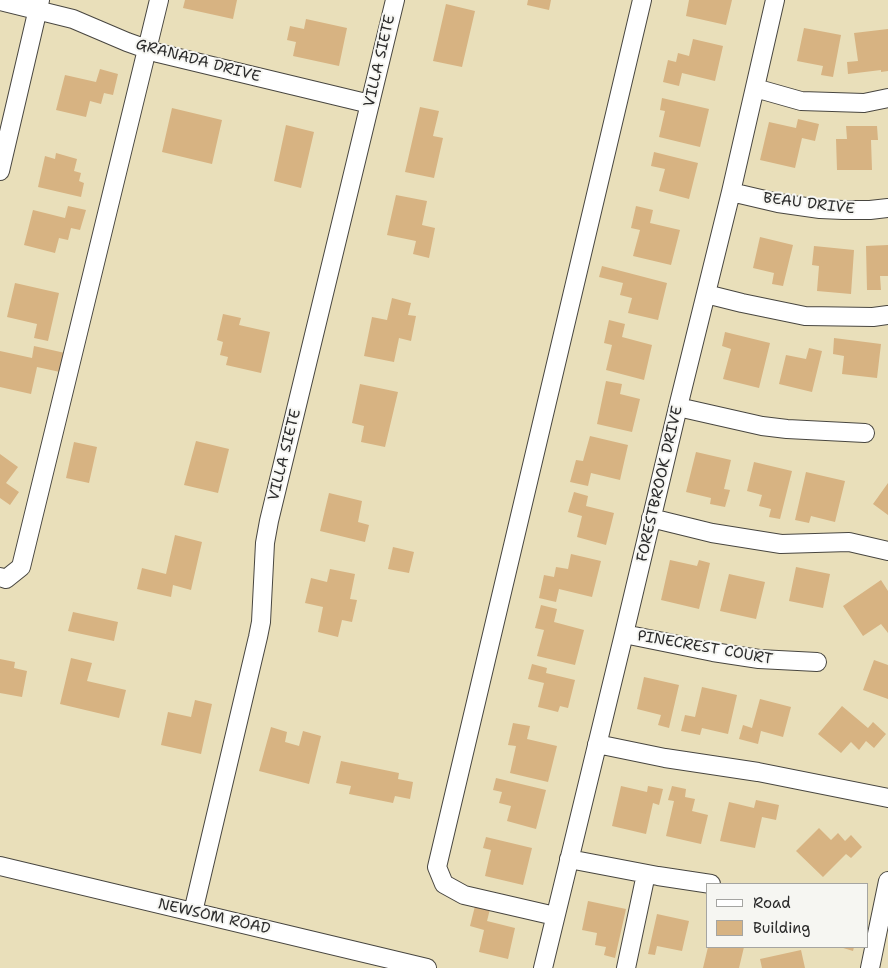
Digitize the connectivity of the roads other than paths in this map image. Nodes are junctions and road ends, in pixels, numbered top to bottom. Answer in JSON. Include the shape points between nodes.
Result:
{"nodes":[{"id":1,"x":159,"y":0,"type":"edge"},
{"id":2,"x":395,"y":0,"type":"edge"},
{"id":3,"x":642,"y":0,"type":"edge"},
{"id":4,"x":774,"y":0,"type":"edge"},
{"id":5,"x":0,"y":1,"type":"edge"},
{"id":6,"x":39,"y":5,"type":"edge"},
{"id":7,"x":148,"y":49,"type":"junction"},
{"id":8,"x":754,"y":88,"type":"junction"},
{"id":9,"x":888,"y":98,"type":"edge"},
{"id":10,"x":370,"y":104,"type":"junction"},
{"id":11,"x":5,"y":126,"type":"edge"},
{"id":12,"x":0,"y":172,"type":"edge"},
{"id":13,"x":731,"y":192,"type":"junction"},
{"id":14,"x":888,"y":208,"type":"edge"},
{"id":15,"x":706,"y":294,"type":"junction"},
{"id":16,"x":888,"y":315,"type":"edge"},
{"id":17,"x":678,"y":407,"type":"junction"},
{"id":18,"x":865,"y":432,"type":"dead end"},
{"id":19,"x":651,"y":518,"type":"junction"},
{"id":20,"x":888,"y":551,"type":"edge"},
{"id":21,"x":0,"y":578,"type":"edge"},
{"id":22,"x":624,"y":634,"type":"junction"},
{"id":23,"x":817,"y":662,"type":"dead end"},
{"id":24,"x":597,"y":744,"type":"junction"},
{"id":25,"x":888,"y":798,"type":"edge"},
{"id":26,"x":569,"y":859,"type":"junction"},
{"id":27,"x":0,"y":866,"type":"edge"},
{"id":28,"x":646,"y":874,"type":"junction"},
{"id":29,"x":888,"y":881,"type":"edge"},
{"id":30,"x":706,"y":883,"type":"edge"},
{"id":31,"x":193,"y":912,"type":"junction"},
{"id":32,"x":555,"y":916,"type":"junction"},
{"id":33,"x":428,"y":968,"type":"edge"},
{"id":34,"x":542,"y":968,"type":"edge"},
{"id":35,"x":626,"y":968,"type":"edge"},
{"id":36,"x":870,"y":968,"type":"edge"}],
"edges":[{"from":1,"to":7,"type":"street"},
{"from":2,"to":10,"type":"street","name":"VILLA SIETE"},
{"from":3,"to":32,"type":"street","via":[[437,867],[444,884],[464,895]]},
{"from":4,"to":8,"type":"street","name":"FORESTBROOK DRIVE"},
{"from":5,"to":6,"type":"street","name":"GRANADA DRIVE"},
{"from":6,"to":7,"type":"street","name":"GRANADA DRIVE"},
{"from":6,"to":11,"type":"street"},
{"from":7,"to":10,"type":"street","name":"GRANADA DRIVE"},
{"from":7,"to":21,"type":"street","via":[[21,567],[6,579]]},
{"from":8,"to":9,"type":"street","via":[[801,101],[864,103]]},
{"from":8,"to":13,"type":"street","name":"FORESTBROOK DRIVE"},
{"from":10,"to":31,"type":"street","name":"VILLA SIETE","via":[[269,521],[261,622]]},
{"from":11,"to":12,"type":"street"},
{"from":13,"to":14,"type":"street","name":"BEAU DRIVE","via":[[820,209]]},
{"from":13,"to":15,"type":"street","name":"FORESTBROOK DRIVE"},
{"from":15,"to":16,"type":"street","via":[[805,316]]},
{"from":15,"to":17,"type":"street","name":"FORESTBROOK DRIVE"},
{"from":17,"to":18,"type":"street","via":[[762,426]]},
{"from":17,"to":19,"type":"street","name":"FORESTBROOK DRIVE"},
{"from":19,"to":20,"type":"street","via":[[712,533],[780,544],[849,542]]},
{"from":19,"to":22,"type":"street","name":"FORESTBROOK DRIVE"},
{"from":22,"to":23,"type":"street","name":"PINECREST COURT","via":[[759,659]]},
{"from":22,"to":24,"type":"street","name":"FORESTBROOK DRIVE"},
{"from":24,"to":25,"type":"street"},
{"from":24,"to":26,"type":"street","name":"FORESTBROOK DRIVE"},
{"from":26,"to":28,"type":"street"},
{"from":26,"to":32,"type":"street","name":"FORESTBROOK DRIVE"},
{"from":27,"to":31,"type":"street","name":"NEWSOM ROAD"},
{"from":28,"to":30,"type":"street"},
{"from":28,"to":35,"type":"street"},
{"from":29,"to":36,"type":"street"},
{"from":31,"to":33,"type":"street","name":"NEWSOM ROAD"},
{"from":32,"to":34,"type":"street","name":"FORESTBROOK DRIVE"}]}
